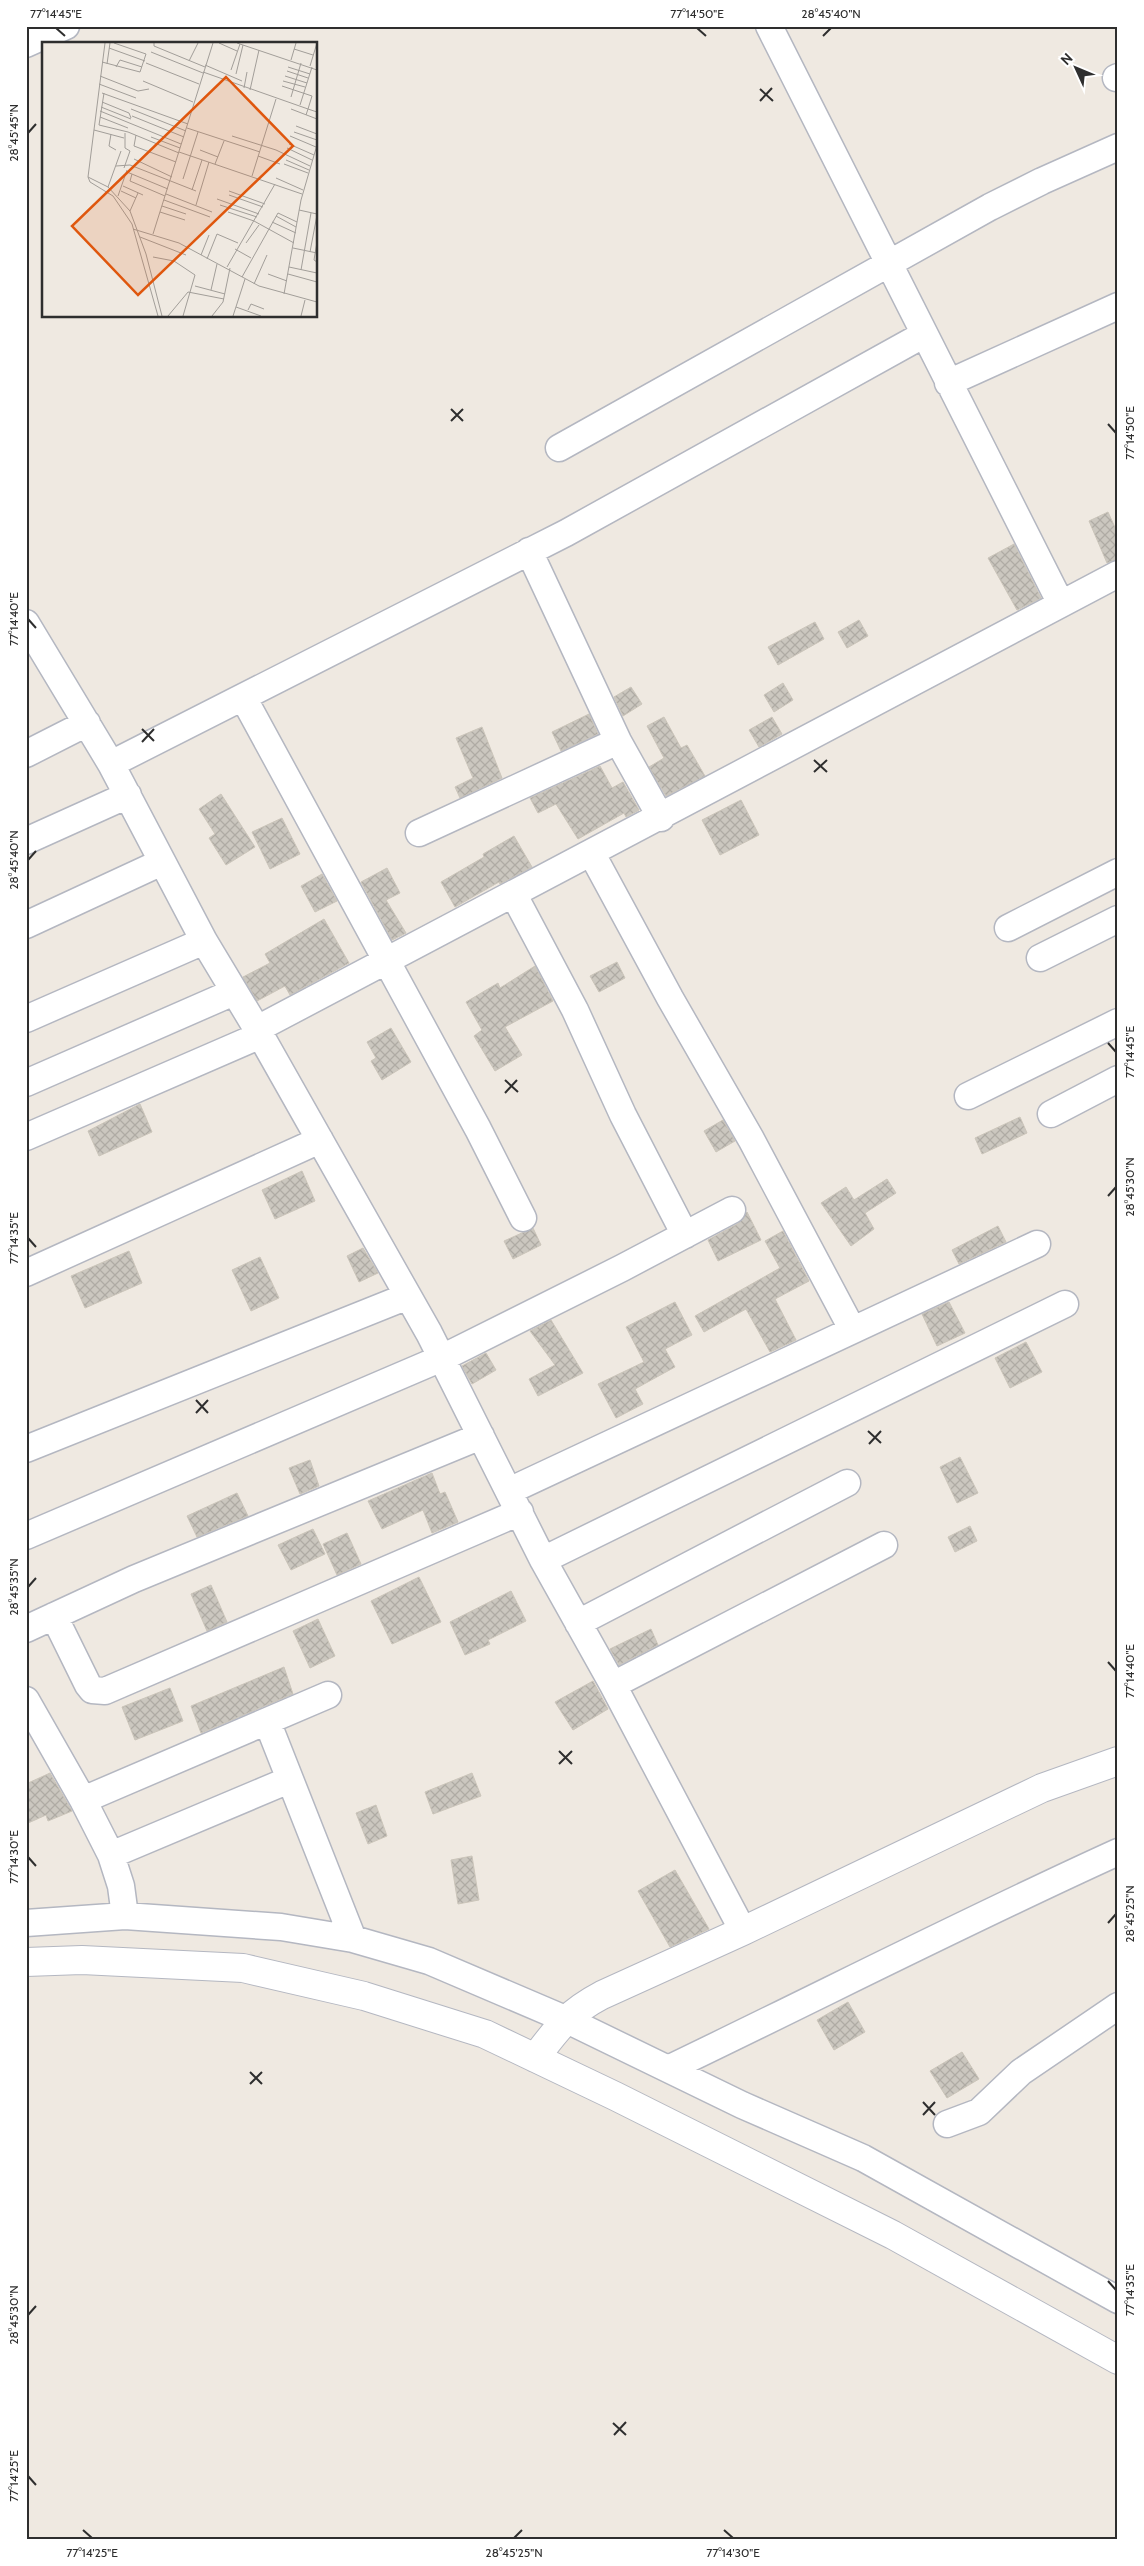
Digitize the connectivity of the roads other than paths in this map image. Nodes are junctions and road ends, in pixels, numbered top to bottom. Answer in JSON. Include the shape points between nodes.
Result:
{"nodes":[{"id":1,"x":66,"y":26,"type":"edge"},
{"id":2,"x":769,"y":26,"type":"edge"},
{"id":3,"x":26,"y":44,"type":"edge"},
{"id":4,"x":1118,"y":147,"type":"edge"},
{"id":5,"x":890,"y":264,"type":"junction"},
{"id":6,"x":1118,"y":306,"type":"edge"},
{"id":7,"x":923,"y":335,"type":"junction"},
{"id":8,"x":948,"y":383,"type":"junction"},
{"id":9,"x":559,"y":448,"type":"dead end"},
{"id":10,"x":529,"y":551,"type":"junction"},
{"id":11,"x":1118,"y":574,"type":"edge"},
{"id":12,"x":1061,"y":604,"type":"junction"},
{"id":13,"x":26,"y":623,"type":"edge"},
{"id":14,"x":243,"y":697,"type":"junction"},
{"id":15,"x":87,"y":723,"type":"junction"},
{"id":16,"x":618,"y":741,"type":"junction"},
{"id":17,"x":26,"y":754,"type":"edge"},
{"id":18,"x":111,"y":764,"type":"junction"},
{"id":19,"x":128,"y":795,"type":"junction"},
{"id":20,"x":661,"y":818,"type":"junction"},
{"id":21,"x":419,"y":833,"type":"dead end"},
{"id":22,"x":26,"y":841,"type":"edge"},
{"id":23,"x":592,"y":854,"type":"junction"},
{"id":24,"x":162,"y":862,"type":"junction"},
{"id":25,"x":1118,"y":872,"type":"edge"},
{"id":26,"x":514,"y":895,"type":"junction"},
{"id":27,"x":1118,"y":919,"type":"edge"},
{"id":28,"x":26,"y":925,"type":"edge"},
{"id":29,"x":1008,"y":928,"type":"dead end"},
{"id":30,"x":204,"y":941,"type":"junction"},
{"id":31,"x":1040,"y":958,"type":"dead end"},
{"id":32,"x":386,"y":962,"type":"junction"},
{"id":33,"x":234,"y":992,"type":"junction"},
{"id":34,"x":26,"y":1019,"type":"edge"},
{"id":35,"x":1118,"y":1022,"type":"edge"},
{"id":36,"x":259,"y":1032,"type":"junction"},
{"id":37,"x":1118,"y":1079,"type":"edge"},
{"id":38,"x":26,"y":1084,"type":"edge"},
{"id":39,"x":968,"y":1096,"type":"dead end"},
{"id":40,"x":1051,"y":1114,"type":"dead end"},
{"id":41,"x":26,"y":1137,"type":"edge"},
{"id":42,"x":320,"y":1140,"type":"junction"},
{"id":43,"x":732,"y":1210,"type":"dead end"},
{"id":44,"x":523,"y":1218,"type":"dead end"},
{"id":45,"x":685,"y":1235,"type":"junction"},
{"id":46,"x":1038,"y":1244,"type":"dead end"},
{"id":47,"x":26,"y":1273,"type":"edge"},
{"id":48,"x":408,"y":1296,"type":"junction"},
{"id":49,"x":1065,"y":1304,"type":"dead end"},
{"id":50,"x":852,"y":1330,"type":"junction"},
{"id":51,"x":442,"y":1358,"type":"junction"},
{"id":52,"x":481,"y":1436,"type":"junction"},
{"id":53,"x":26,"y":1449,"type":"edge"},
{"id":54,"x":847,"y":1483,"type":"dead end"},
{"id":55,"x":514,"y":1501,"type":"junction"},
{"id":56,"x":26,"y":1536,"type":"edge"},
{"id":57,"x":884,"y":1545,"type":"dead end"},
{"id":58,"x":543,"y":1560,"type":"junction"},
{"id":59,"x":54,"y":1616,"type":"junction"},
{"id":60,"x":578,"y":1623,"type":"junction"},
{"id":61,"x":26,"y":1629,"type":"edge"},
{"id":62,"x":613,"y":1685,"type":"junction"},
{"id":63,"x":328,"y":1695,"type":"dead end"},
{"id":64,"x":26,"y":1700,"type":"edge"},
{"id":65,"x":267,"y":1722,"type":"junction"},
{"id":66,"x":1118,"y":1760,"type":"edge"},
{"id":67,"x":289,"y":1780,"type":"junction"},
{"id":68,"x":83,"y":1800,"type":"junction"},
{"id":69,"x":1118,"y":1852,"type":"edge"},
{"id":70,"x":111,"y":1855,"type":"junction"},
{"id":71,"x":125,"y":1916,"type":"junction"},
{"id":72,"x":26,"y":1923,"type":"edge"},
{"id":73,"x":743,"y":1932,"type":"junction"},
{"id":74,"x":353,"y":1939,"type":"junction"},
{"id":75,"x":26,"y":1962,"type":"edge"},
{"id":76,"x":1118,"y":2006,"type":"edge"},
{"id":77,"x":565,"y":2019,"type":"junction"},
{"id":78,"x":535,"y":2058,"type":"junction"},
{"id":79,"x":668,"y":2069,"type":"junction"},
{"id":80,"x":946,"y":2124,"type":"dead end"},
{"id":81,"x":1118,"y":2300,"type":"edge"},
{"id":82,"x":1118,"y":2360,"type":"edge"}],
"edges":[{"from":1,"to":3,"type":"street"},
{"from":2,"to":5,"type":"street"},
{"from":4,"to":5,"type":"street","via":[[1007,198]]},
{"from":5,"to":7,"type":"street"},
{"from":5,"to":9,"type":"street"},
{"from":6,"to":8,"type":"street"},
{"from":7,"to":8,"type":"street"},
{"from":7,"to":10,"type":"street"},
{"from":8,"to":12,"type":"street"},
{"from":10,"to":14,"type":"street"},
{"from":10,"to":16,"type":"street"},
{"from":11,"to":12,"type":"street"},
{"from":12,"to":20,"type":"street"},
{"from":13,"to":15,"type":"street"},
{"from":14,"to":18,"type":"street"},
{"from":14,"to":32,"type":"street"},
{"from":15,"to":17,"type":"street"},
{"from":15,"to":18,"type":"street"},
{"from":16,"to":20,"type":"street"},
{"from":16,"to":21,"type":"street"},
{"from":18,"to":19,"type":"street"},
{"from":19,"to":22,"type":"street"},
{"from":19,"to":24,"type":"street"},
{"from":20,"to":23,"type":"street"},
{"from":23,"to":26,"type":"street"},
{"from":23,"to":50,"type":"street"},
{"from":24,"to":28,"type":"street"},
{"from":24,"to":30,"type":"street"},
{"from":25,"to":29,"type":"street"},
{"from":26,"to":32,"type":"street"},
{"from":26,"to":45,"type":"street","via":[[575,1010],[623,1115]]},
{"from":27,"to":31,"type":"street"},
{"from":30,"to":33,"type":"street"},
{"from":30,"to":34,"type":"street"},
{"from":32,"to":36,"type":"street"},
{"from":32,"to":44,"type":"street"},
{"from":33,"to":36,"type":"street"},
{"from":33,"to":38,"type":"street"},
{"from":35,"to":39,"type":"street"},
{"from":36,"to":41,"type":"street"},
{"from":36,"to":42,"type":"street"},
{"from":37,"to":40,"type":"street"},
{"from":42,"to":47,"type":"street"},
{"from":42,"to":48,"type":"street"},
{"from":43,"to":45,"type":"street"},
{"from":45,"to":51,"type":"street"},
{"from":46,"to":50,"type":"street"},
{"from":48,"to":51,"type":"street"},
{"from":48,"to":53,"type":"street"},
{"from":49,"to":58,"type":"street"},
{"from":50,"to":55,"type":"street"},
{"from":51,"to":52,"type":"street"},
{"from":51,"to":56,"type":"street"},
{"from":52,"to":55,"type":"street"},
{"from":52,"to":59,"type":"street","via":[[134,1579]]},
{"from":54,"to":60,"type":"street"},
{"from":55,"to":58,"type":"street"},
{"from":55,"to":59,"type":"street","via":[[105,1691],[92,1690],[88,1685]]},
{"from":57,"to":62,"type":"street"},
{"from":58,"to":60,"type":"street"},
{"from":59,"to":61,"type":"street"},
{"from":60,"to":62,"type":"street"},
{"from":62,"to":73,"type":"street"},
{"from":63,"to":65,"type":"street"},
{"from":64,"to":68,"type":"street"},
{"from":65,"to":67,"type":"street"},
{"from":65,"to":68,"type":"street"},
{"from":66,"to":73,"type":"street","via":[[1042,1788]]},
{"from":67,"to":70,"type":"street"},
{"from":67,"to":74,"type":"street"},
{"from":68,"to":70,"type":"street"},
{"from":69,"to":79,"type":"street"},
{"from":70,"to":71,"type":"street","via":[[121,1886]]},
{"from":71,"to":72,"type":"street"},
{"from":71,"to":74,"type":"street","via":[[281,1927]]},
{"from":73,"to":77,"type":"street","via":[[602,1995]]},
{"from":74,"to":77,"type":"street","via":[[429,1962]]},
{"from":75,"to":78,"type":"street","via":[[82,1960],[243,1968],[364,1996],[485,2034]]},
{"from":76,"to":80,"type":"street","via":[[1021,2072],[979,2112]]},
{"from":77,"to":78,"type":"street"},
{"from":77,"to":79,"type":"street"},
{"from":78,"to":82,"type":"street","via":[[893,2235]]},
{"from":79,"to":81,"type":"street","via":[[863,2158]]}]}
